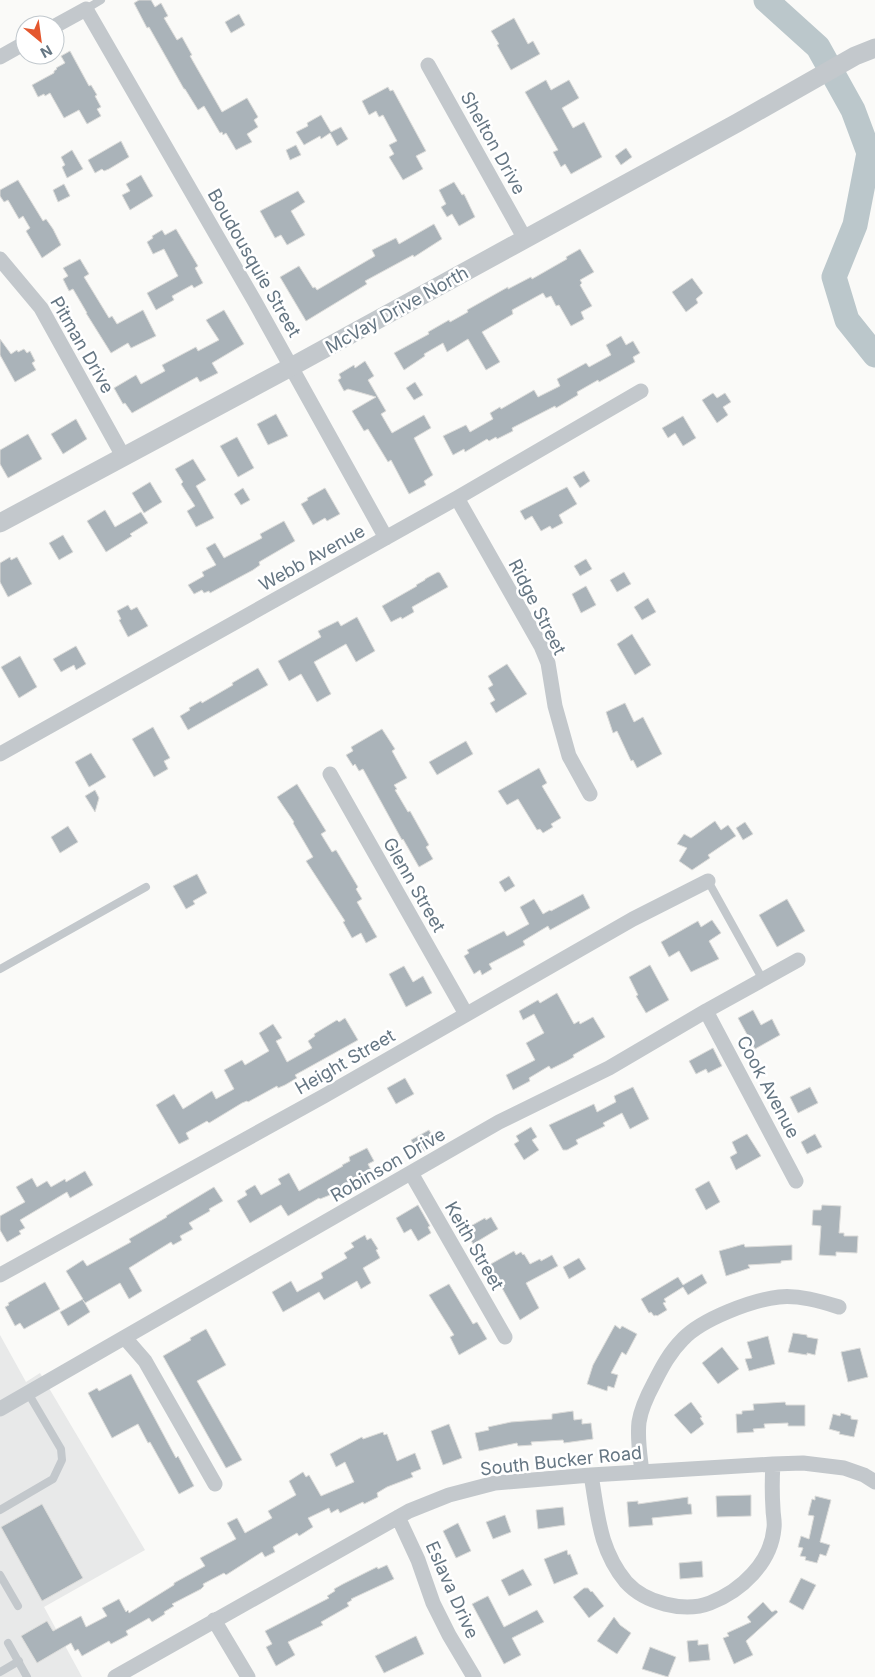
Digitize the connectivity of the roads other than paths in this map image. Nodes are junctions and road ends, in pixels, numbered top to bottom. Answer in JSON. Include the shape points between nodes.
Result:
{"nodes":[{"id":1,"x":101,"y":0,"type":"edge"},
{"id":2,"x":86,"y":9,"type":"junction"},
{"id":3,"x":65,"y":21,"type":"edge"},
{"id":4,"x":15,"y":49,"type":"edge"},
{"id":5,"x":870,"y":50,"type":"edge"},
{"id":6,"x":0,"y":57,"type":"edge"},
{"id":7,"x":428,"y":66,"type":"dead end"},
{"id":8,"x":525,"y":239,"type":"junction"},
{"id":9,"x":0,"y":258,"type":"edge"},
{"id":10,"x":291,"y":368,"type":"junction"},
{"id":11,"x":641,"y":391,"type":"dead end"},
{"id":12,"x":123,"y":456,"type":"junction"},
{"id":13,"x":457,"y":498,"type":"junction"},
{"id":14,"x":0,"y":522,"type":"edge"},
{"id":15,"x":386,"y":538,"type":"junction"},
{"id":16,"x":0,"y":754,"type":"edge"},
{"id":17,"x":330,"y":774,"type":"dead end"},
{"id":18,"x":590,"y":794,"type":"dead end"},
{"id":19,"x":708,"y":881,"type":"joint"},
{"id":20,"x":146,"y":887,"type":"dead end"},
{"id":21,"x":798,"y":960,"type":"dead end"},
{"id":22,"x":0,"y":969,"type":"edge"},
{"id":23,"x":763,"y":980,"type":"junction"},
{"id":24,"x":706,"y":1011,"type":"junction"},
{"id":25,"x":466,"y":1014,"type":"junction"},
{"id":26,"x":411,"y":1173,"type":"junction"},
{"id":27,"x":796,"y":1181,"type":"dead end"},
{"id":28,"x":0,"y":1275,"type":"edge"},
{"id":29,"x":839,"y":1307,"type":"dead end"},
{"id":30,"x":505,"y":1337,"type":"dead end"},
{"id":31,"x":125,"y":1338,"type":"junction"},
{"id":32,"x":28,"y":1393,"type":"junction"},
{"id":33,"x":0,"y":1409,"type":"edge"},
{"id":34,"x":773,"y":1464,"type":"junction"},
{"id":35,"x":642,"y":1472,"type":"junction"},
{"id":36,"x":591,"y":1475,"type":"junction"},
{"id":37,"x":875,"y":1482,"type":"edge"},
{"id":38,"x":215,"y":1484,"type":"dead end"},
{"id":39,"x":0,"y":1510,"type":"edge"},
{"id":40,"x":398,"y":1516,"type":"junction"},
{"id":41,"x":0,"y":1574,"type":"edge"},
{"id":42,"x":18,"y":1606,"type":"dead end"},
{"id":43,"x":214,"y":1620,"type":"junction"},
{"id":44,"x":8,"y":1643,"type":"dead end"},
{"id":45,"x":19,"y":1661,"type":"junction"},
{"id":46,"x":0,"y":1672,"type":"edge"},
{"id":47,"x":27,"y":1677,"type":"edge"},
{"id":48,"x":115,"y":1677,"type":"edge"},
{"id":49,"x":248,"y":1677,"type":"edge"},
{"id":50,"x":474,"y":1677,"type":"edge"}],
"edges":[{"from":1,"to":2,"type":"lane"},
{"from":2,"to":3,"type":"street"},
{"from":2,"to":10,"type":"street","name":"Boudousquie Street"},
{"from":4,"to":6,"type":"street"},
{"from":5,"to":8,"type":"street","name":"McVay Drive North"},
{"from":7,"to":8,"type":"street","name":"Shelton Drive"},
{"from":8,"to":10,"type":"street","name":"McVay Drive North"},
{"from":9,"to":12,"type":"street","name":"Pitman Drive","via":[[40,308]]},
{"from":10,"to":12,"type":"street","name":"McVay Drive North"},
{"from":10,"to":15,"type":"street","name":"Boudousquie Street"},
{"from":11,"to":13,"type":"street","name":"Webb Avenue"},
{"from":12,"to":14,"type":"street","name":"McVay Drive North"},
{"from":13,"to":15,"type":"street","name":"Webb Avenue"},
{"from":13,"to":18,"type":"street","name":"Ridge Street","via":[[548,663],[555,706],[569,756]]},
{"from":15,"to":16,"type":"street","name":"Webb Avenue"},
{"from":17,"to":25,"type":"street","name":"Glenn Street"},
{"from":19,"to":23,"type":"lane"},
{"from":19,"to":25,"type":"street","name":"Height Street","via":[[633,919]]},
{"from":20,"to":22,"type":"lane"},
{"from":21,"to":23,"type":"street","name":"Robinson Drive"},
{"from":23,"to":24,"type":"street","name":"Robinson Drive"},
{"from":24,"to":26,"type":"street","name":"Robinson Drive","via":[[609,1068],[498,1122]]},
{"from":24,"to":27,"type":"street","name":"Cook Avenue"},
{"from":25,"to":28,"type":"street","name":"Height Street"},
{"from":26,"to":30,"type":"street","name":"Keith Street"},
{"from":26,"to":31,"type":"street","name":"Robinson Drive"},
{"from":29,"to":35,"type":"street","via":[[817,1300],[781,1297],[752,1302],[710,1320],[684,1337],[665,1361],[646,1398],[639,1422]]},
{"from":31,"to":32,"type":"street","name":"Robinson Drive"},
{"from":31,"to":38,"type":"street","via":[[145,1361]]},
{"from":32,"to":33,"type":"street","name":"Robinson Drive"},
{"from":32,"to":39,"type":"lane","via":[[62,1449],[62,1460],[53,1478]]},
{"from":34,"to":35,"type":"street","name":"South Bucker Road"},
{"from":34,"to":36,"type":"street","via":[[774,1528],[762,1564],[751,1577],[723,1597],[708,1604],[678,1607],[643,1596],[615,1566],[606,1551],[600,1529]]},
{"from":34,"to":37,"type":"street","name":"South Bucker Road","via":[[803,1463],[844,1468]]},
{"from":35,"to":36,"type":"street","name":"South Bucker Road"},
{"from":36,"to":40,"type":"street","name":"South Bucker Road","via":[[495,1483],[449,1495]]},
{"from":40,"to":43,"type":"street","name":"South Bucker Road"},
{"from":40,"to":50,"type":"street","name":"Eslava Drive","via":[[433,1603]]},
{"from":41,"to":42,"type":"lane"},
{"from":43,"to":48,"type":"street","name":"South Bucker Road"},
{"from":43,"to":49,"type":"street"},
{"from":44,"to":45,"type":"lane"},
{"from":45,"to":46,"type":"lane"},
{"from":45,"to":47,"type":"lane"}]}
